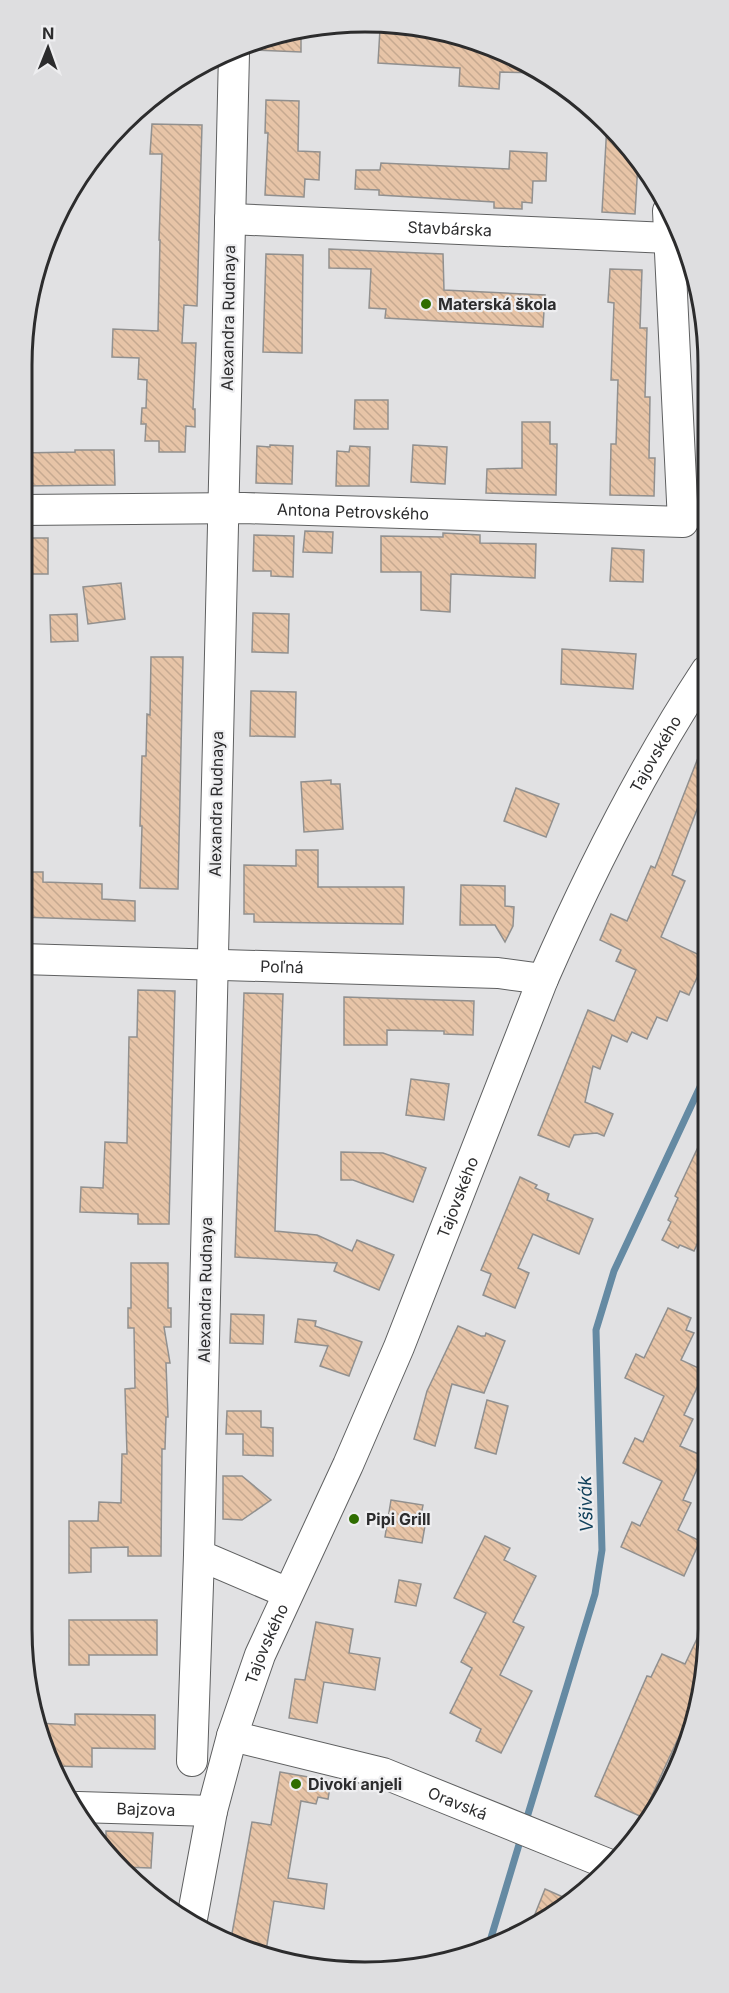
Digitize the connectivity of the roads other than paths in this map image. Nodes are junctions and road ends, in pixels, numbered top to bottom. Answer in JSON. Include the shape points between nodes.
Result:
{"nodes":[{"id":1,"x":234,"y":58,"type":"edge"},
{"id":2,"x":230,"y":219,"type":"junction"},
{"id":3,"x":667,"y":225,"type":"edge"},
{"id":4,"x":669,"y":231,"type":"edge"},
{"id":5,"x":224,"y":508,"type":"junction"},
{"id":6,"x":31,"y":510,"type":"edge"},
{"id":7,"x":698,"y":683,"type":"edge"},
{"id":8,"x":31,"y":959,"type":"edge"},
{"id":9,"x":212,"y":964,"type":"junction"},
{"id":10,"x":543,"y":979,"type":"junction"},
{"id":11,"x":199,"y":1555,"type":"junction"},
{"id":12,"x":288,"y":1593,"type":"junction"},
{"id":13,"x":232,"y":1736,"type":"junction"},
{"id":14,"x":192,"y":1761,"type":"dead end"},
{"id":15,"x":83,"y":1806,"type":"edge"},
{"id":16,"x":212,"y":1811,"type":"junction"},
{"id":17,"x":602,"y":1862,"type":"edge"},
{"id":18,"x":193,"y":1914,"type":"edge"}],
"edges":[{"from":1,"to":2,"type":"street","name":"Alexandra Rudnaya"},
{"from":2,"to":3,"type":"street","name":"Stavbárska"},
{"from":2,"to":5,"type":"street","name":"Alexandra Rudnaya"},
{"from":4,"to":5,"type":"street","name":"Antona Petrovského","via":[[684,522]]},
{"from":5,"to":6,"type":"street","name":"Antona Petrovského"},
{"from":5,"to":9,"type":"street","name":"Alexandra Rudnaya"},
{"from":7,"to":10,"type":"street","name":"Tajovského","via":[[628,802]]},
{"from":8,"to":9,"type":"street","name":"Poľná"},
{"from":9,"to":10,"type":"street","name":"Poľná","via":[[498,973]]},
{"from":9,"to":11,"type":"street","name":"Alexandra Rudnaya"},
{"from":10,"to":12,"type":"street","name":"Tajovského","via":[[399,1347]]},
{"from":11,"to":12,"type":"street"},
{"from":11,"to":14,"type":"street","name":"Alexandra Rudnaya"},
{"from":12,"to":13,"type":"street","name":"Tajovského","via":[[260,1655]]},
{"from":13,"to":16,"type":"street"},
{"from":13,"to":17,"type":"street","name":"Oravská","via":[[382,1773]]},
{"from":15,"to":16,"type":"street","name":"Bajzova"},
{"from":16,"to":18,"type":"street"}]}
